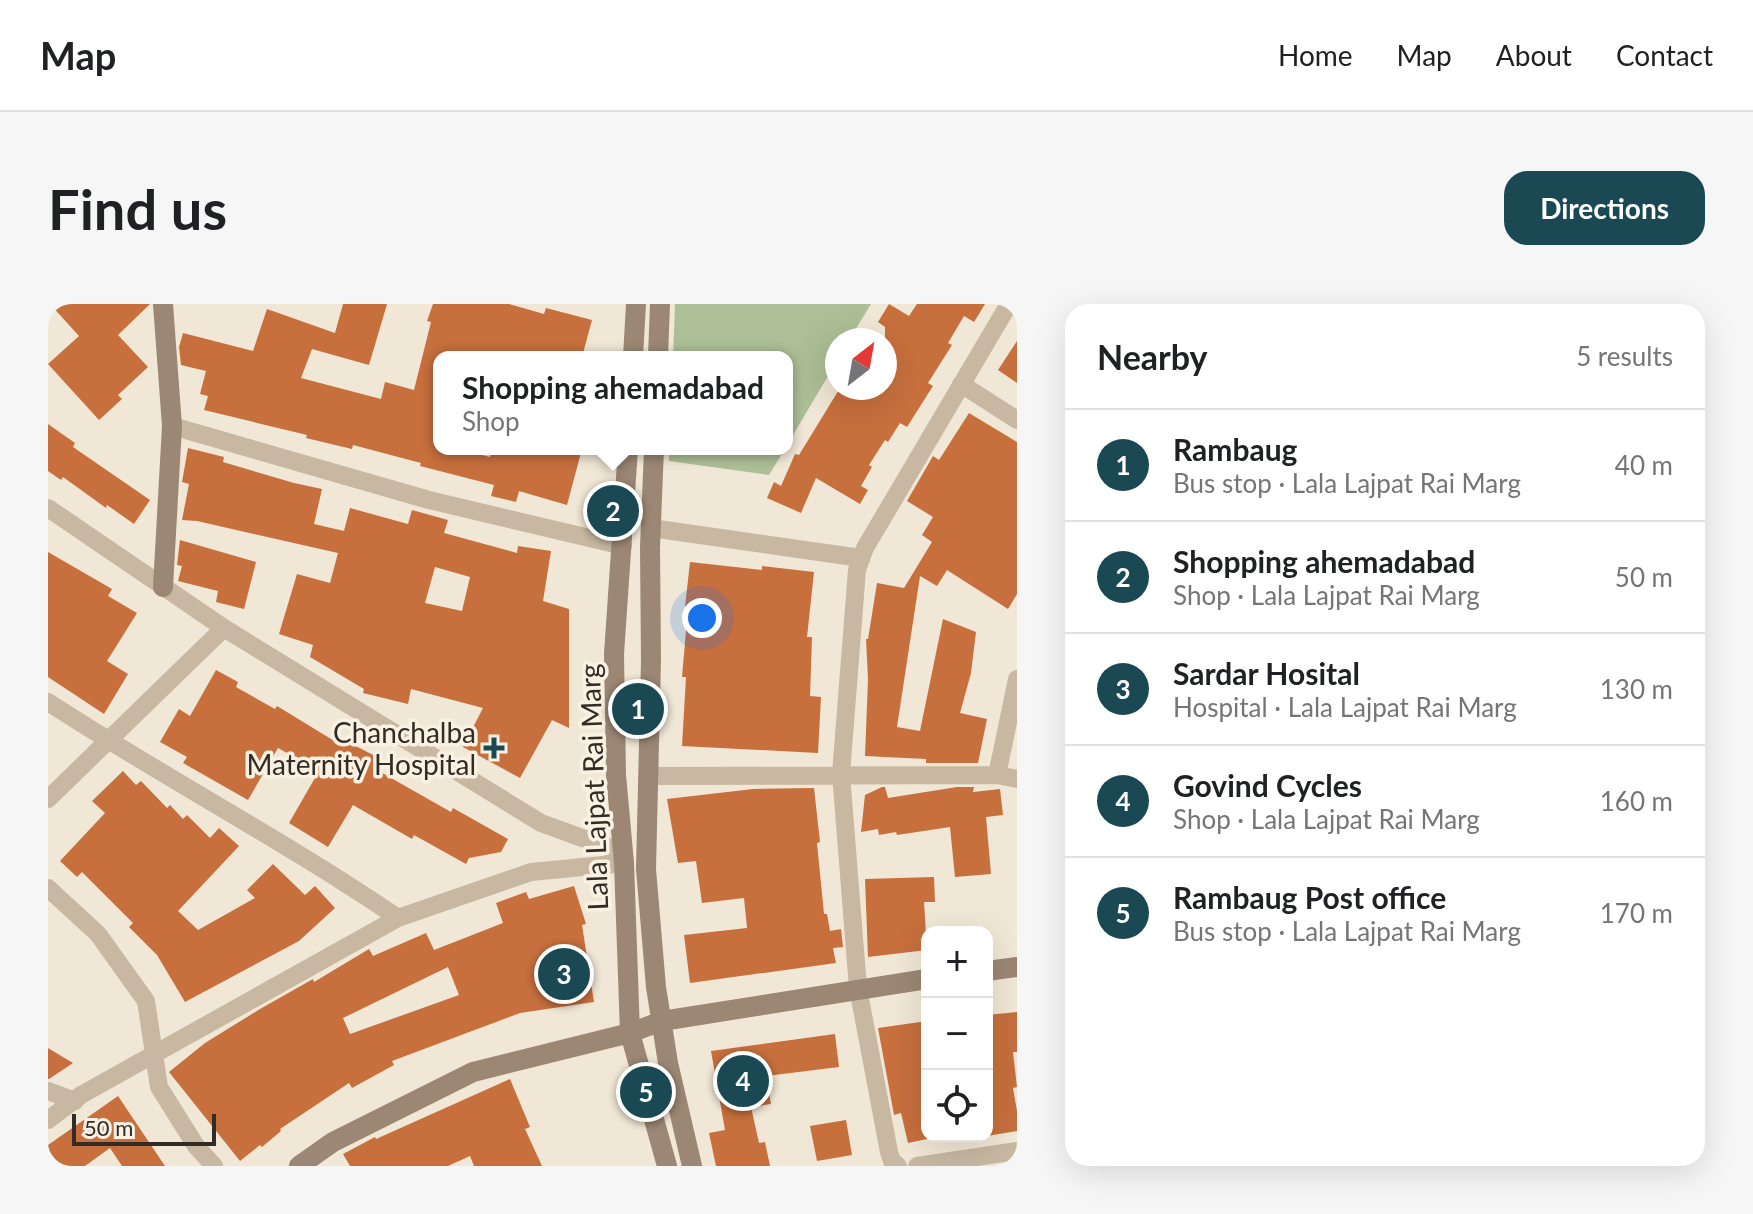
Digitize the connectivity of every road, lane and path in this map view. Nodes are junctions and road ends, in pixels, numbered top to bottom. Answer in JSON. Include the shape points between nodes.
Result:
{"nodes":[{"id":1,"x":163,"y":304,"type":"edge"},
{"id":2,"x":635,"y":304,"type":"edge"},
{"id":3,"x":660,"y":304,"type":"edge"},
{"id":4,"x":1009,"y":304,"type":"edge"},
{"id":5,"x":633,"y":351,"type":"edge"},
{"id":6,"x":658,"y":351,"type":"edge"},
{"id":7,"x":961,"y":384,"type":"junction"},
{"id":8,"x":1017,"y":420,"type":"edge"},
{"id":9,"x":172,"y":426,"type":"junction"},
{"id":10,"x":628,"y":455,"type":"edge"},
{"id":11,"x":654,"y":455,"type":"edge"},
{"id":12,"x":48,"y":508,"type":"edge"},
{"id":13,"x":651,"y":528,"type":"junction"},
{"id":14,"x":623,"y":546,"type":"junction"},
{"id":15,"x":861,"y":558,"type":"junction"},
{"id":16,"x":163,"y":587,"type":"junction"},
{"id":17,"x":224,"y":628,"type":"junction"},
{"id":18,"x":1017,"y":679,"type":"edge"},
{"id":19,"x":48,"y":702,"type":"edge"},
{"id":20,"x":108,"y":741,"type":"junction"},
{"id":21,"x":841,"y":774,"type":"junction"},
{"id":22,"x":997,"y":775,"type":"junction"},
{"id":23,"x":648,"y":776,"type":"junction"},
{"id":24,"x":1017,"y":779,"type":"edge"},
{"id":25,"x":48,"y":799,"type":"edge"},
{"id":26,"x":622,"y":857,"type":"junction"},
{"id":27,"x":48,"y":888,"type":"edge"},
{"id":28,"x":398,"y":918,"type":"junction"},
{"id":29,"x":1017,"y":967,"type":"edge"},
{"id":30,"x":993,"y":970,"type":"edge"},
{"id":31,"x":921,"y":980,"type":"edge"},
{"id":32,"x":858,"y":988,"type":"junction"},
{"id":33,"x":662,"y":1021,"type":"junction"},
{"id":34,"x":630,"y":1033,"type":"junction"},
{"id":35,"x":154,"y":1055,"type":"junction"},
{"id":36,"x":48,"y":1091,"type":"edge"},
{"id":37,"x":75,"y":1101,"type":"junction"},
{"id":38,"x":48,"y":1120,"type":"edge"},
{"id":39,"x":1017,"y":1151,"type":"edge"},
{"id":40,"x":214,"y":1166,"type":"edge"},
{"id":41,"x":299,"y":1166,"type":"edge"},
{"id":42,"x":667,"y":1166,"type":"edge"},
{"id":43,"x":692,"y":1166,"type":"edge"},
{"id":44,"x":898,"y":1166,"type":"edge"},
{"id":45,"x":917,"y":1166,"type":"edge"}],
"edges":[{"from":1,"to":9,"type":"main road"},
{"from":2,"to":5,"type":"main road"},
{"from":3,"to":6,"type":"main road"},
{"from":4,"to":7,"type":"street"},
{"from":7,"to":8,"type":"street"},
{"from":7,"to":15,"type":"street"},
{"from":9,"to":14,"type":"street","via":[[429,500]]},
{"from":9,"to":16,"type":"main road"},
{"from":10,"to":14,"type":"main road","name":"Lala Lajpat Rai Marg"},
{"from":11,"to":13,"type":"main road","name":"Lala Lajpat Rai Marg"},
{"from":12,"to":16,"type":"street"},
{"from":13,"to":15,"type":"street"},
{"from":13,"to":23,"type":"main road","name":"Lala Lajpat Rai Marg"},
{"from":14,"to":26,"type":"main road","name":"Lala Lajpat Rai Marg","via":[[614,654]]},
{"from":15,"to":21,"type":"street"},
{"from":16,"to":17,"type":"street"},
{"from":17,"to":20,"type":"street"},
{"from":17,"to":26,"type":"street","via":[[541,823]]},
{"from":18,"to":22,"type":"street"},
{"from":19,"to":20,"type":"street"},
{"from":20,"to":25,"type":"street"},
{"from":20,"to":28,"type":"street"},
{"from":21,"to":22,"type":"street"},
{"from":21,"to":23,"type":"street"},
{"from":21,"to":32,"type":"street"},
{"from":22,"to":24,"type":"street"},
{"from":23,"to":33,"type":"main road","name":"Lala Lajpat Rai Marg","via":[[646,869]]},
{"from":26,"to":28,"type":"street","via":[[531,872]]},
{"from":26,"to":34,"type":"main road","name":"Lala Lajpat Rai Marg"},
{"from":27,"to":35,"type":"street","via":[[98,934],[146,1001]]},
{"from":28,"to":35,"type":"street"},
{"from":29,"to":30,"type":"main road"},
{"from":31,"to":32,"type":"main road"},
{"from":32,"to":33,"type":"main road"},
{"from":32,"to":44,"type":"street","via":[[889,1152]]},
{"from":33,"to":34,"type":"main road"},
{"from":33,"to":43,"type":"main road","name":"Lala Lajpat Rai Marg"},
{"from":34,"to":41,"type":"main road","via":[[473,1072],[333,1142]]},
{"from":34,"to":42,"type":"main road","name":"Lala Lajpat Rai Marg"},
{"from":35,"to":37,"type":"street"},
{"from":35,"to":40,"type":"street","via":[[159,1087]]},
{"from":36,"to":37,"type":"street"},
{"from":37,"to":38,"type":"street"},
{"from":39,"to":45,"type":"street"}]}
